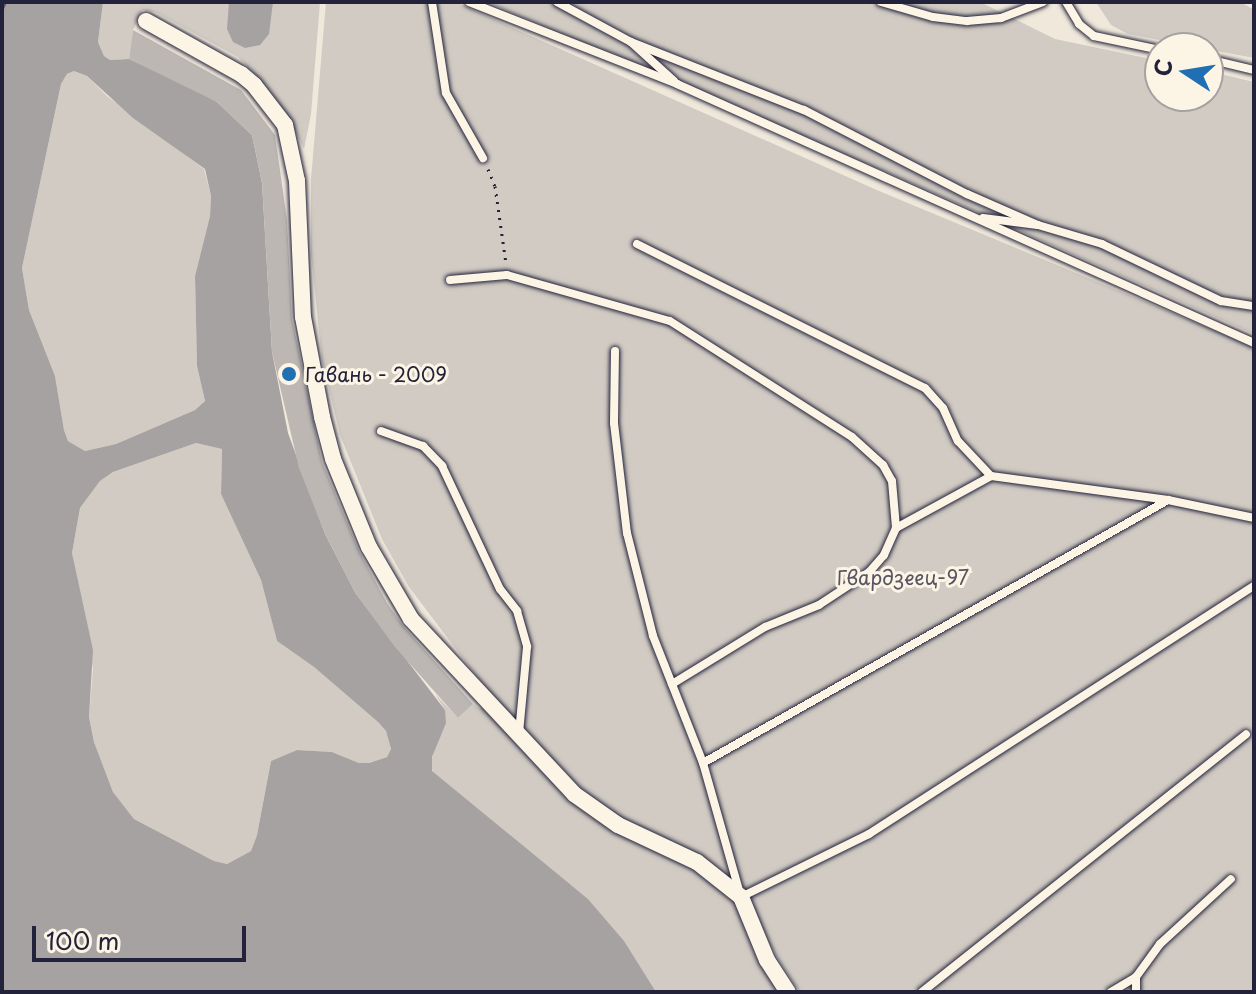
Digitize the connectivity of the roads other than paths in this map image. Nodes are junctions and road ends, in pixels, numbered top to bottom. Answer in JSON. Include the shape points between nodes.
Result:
{"nodes":[{"id":1,"x":432,"y":2,"type":"edge"},
{"id":2,"x":469,"y":2,"type":"edge"},
{"id":3,"x":557,"y":2,"type":"edge"},
{"id":4,"x":881,"y":2,"type":"edge"},
{"id":5,"x":1043,"y":2,"type":"edge"},
{"id":6,"x":1066,"y":2,"type":"edge"},
{"id":7,"x":146,"y":21,"type":"dead end"},
{"id":8,"x":631,"y":42,"type":"junction"},
{"id":9,"x":1144,"y":47,"type":"edge"},
{"id":10,"x":1224,"y":63,"type":"edge"},
{"id":11,"x":1254,"y":70,"type":"edge"},
{"id":12,"x":677,"y":84,"type":"junction"},
{"id":13,"x":483,"y":158,"type":"road end"},
{"id":14,"x":974,"y":217,"type":"junction"},
{"id":15,"x":1038,"y":225,"type":"junction"},
{"id":16,"x":637,"y":244,"type":"dead end"},
{"id":17,"x":450,"y":280,"type":"dead end"},
{"id":18,"x":1254,"y":306,"type":"edge"},
{"id":19,"x":1254,"y":343,"type":"edge"},
{"id":20,"x":615,"y":351,"type":"dead end"},
{"id":21,"x":381,"y":431,"type":"dead end"},
{"id":22,"x":991,"y":476,"type":"junction"},
{"id":23,"x":1168,"y":500,"type":"junction"},
{"id":24,"x":1254,"y":518,"type":"edge"},
{"id":25,"x":896,"y":528,"type":"junction"},
{"id":26,"x":1254,"y":586,"type":"edge"},
{"id":27,"x":672,"y":684,"type":"junction"},
{"id":28,"x":1246,"y":734,"type":"dead end"},
{"id":29,"x":519,"y":737,"type":"junction"},
{"id":30,"x":703,"y":763,"type":"junction"},
{"id":31,"x":1231,"y":879,"type":"dead end"},
{"id":32,"x":741,"y":897,"type":"junction"},
{"id":33,"x":1136,"y":977,"type":"junction"},
{"id":34,"x":788,"y":992,"type":"edge"},
{"id":35,"x":922,"y":992,"type":"edge"},
{"id":36,"x":1111,"y":992,"type":"edge"},
{"id":37,"x":1136,"y":992,"type":"edge"}],
"edges":[{"from":1,"to":13,"type":"lane","via":[[446,93]]},
{"from":2,"to":12,"type":"lane"},
{"from":3,"to":8,"type":"lane"},
{"from":4,"to":5,"type":"lane","via":[[967,21],[1001,18]]},
{"from":6,"to":9,"type":"lane","via":[[1094,36]]},
{"from":7,"to":29,"type":"street","via":[[241,74],[285,125],[297,181],[311,375],[346,494],[369,547],[411,619]]},
{"from":8,"to":12,"type":"lane"},
{"from":8,"to":15,"type":"lane","via":[[804,110]]},
{"from":10,"to":11,"type":"lane"},
{"from":12,"to":14,"type":"lane"},
{"from":14,"to":15,"type":"lane"},
{"from":14,"to":19,"type":"lane"},
{"from":15,"to":18,"type":"lane","via":[[1102,244],[1221,301]]},
{"from":16,"to":22,"type":"lane","via":[[925,388],[943,408],[958,441]]},
{"from":17,"to":25,"type":"lane","via":[[507,275],[689,329],[869,451],[892,481]]},
{"from":20,"to":27,"type":"lane","via":[[614,423],[627,533],[653,636]]},
{"from":21,"to":29,"type":"lane","via":[[423,446],[442,466],[500,589],[517,611],[527,647]]},
{"from":22,"to":23,"type":"lane"},
{"from":22,"to":25,"type":"lane"},
{"from":23,"to":24,"type":"lane"},
{"from":23,"to":30,"type":"lane"},
{"from":25,"to":27,"type":"lane","via":[[884,555],[854,583],[819,605],[765,627]]},
{"from":26,"to":32,"type":"lane","via":[[869,834]]},
{"from":27,"to":30,"type":"lane"},
{"from":28,"to":35,"type":"lane"},
{"from":29,"to":32,"type":"street","via":[[596,812],[697,862]]},
{"from":30,"to":32,"type":"lane"},
{"from":31,"to":33,"type":"lane","via":[[1160,944]]},
{"from":32,"to":34,"type":"street","via":[[767,960]]},
{"from":33,"to":36,"type":"lane"},
{"from":33,"to":37,"type":"lane"}]}
